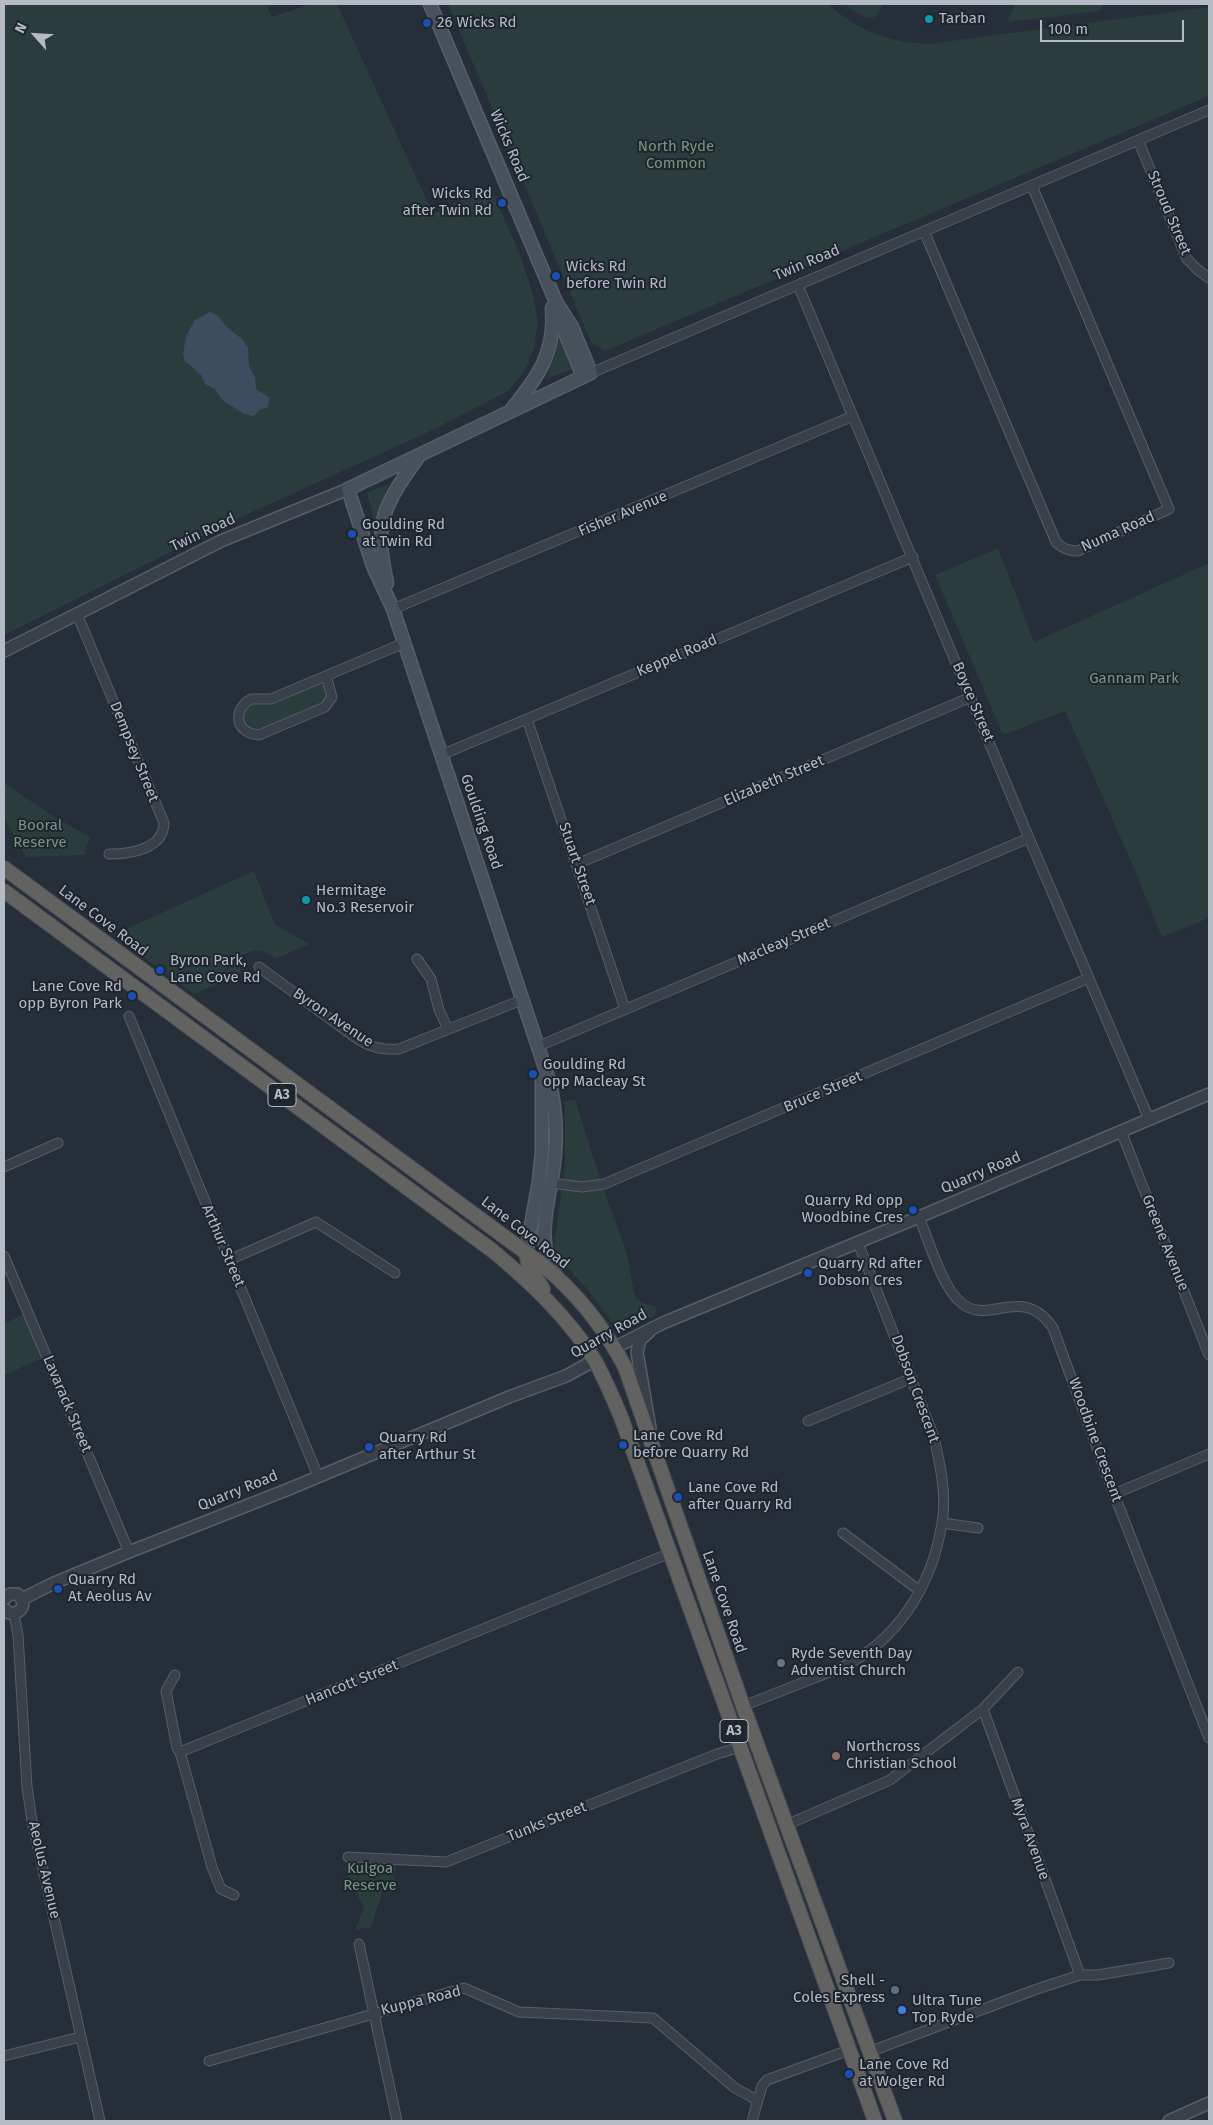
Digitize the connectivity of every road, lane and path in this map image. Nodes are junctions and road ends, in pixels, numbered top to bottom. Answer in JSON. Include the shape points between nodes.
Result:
{"nodes":[{"id":1,"x":430,"y":4,"type":"edge"},
{"id":2,"x":1209,"y":110,"type":"edge"},
{"id":3,"x":1138,"y":140,"type":"junction"},
{"id":4,"x":1032,"y":186,"type":"junction"},
{"id":5,"x":924,"y":231,"type":"junction"},
{"id":6,"x":1209,"y":278,"type":"edge"},
{"id":7,"x":798,"y":285,"type":"junction"},
{"id":8,"x":550,"y":288,"type":"junction"},
{"id":9,"x":587,"y":375,"type":"junction"},
{"id":10,"x":509,"y":412,"type":"junction"},
{"id":11,"x":853,"y":416,"type":"junction"},
{"id":12,"x":421,"y":454,"type":"junction"},
{"id":13,"x":352,"y":487,"type":"junction"},
{"id":14,"x":387,"y":506,"type":"joint"},
{"id":15,"x":912,"y":557,"type":"junction"},
{"id":16,"x":382,"y":563,"type":"junction"},
{"id":17,"x":393,"y":609,"type":"junction"},
{"id":18,"x":77,"y":614,"type":"junction"},
{"id":19,"x":404,"y":643,"type":"junction"},
{"id":20,"x":4,"y":651,"type":"edge"},
{"id":21,"x":326,"y":676,"type":"junction"},
{"id":22,"x":971,"y":697,"type":"junction"},
{"id":23,"x":527,"y":719,"type":"junction"},
{"id":24,"x":441,"y":755,"type":"junction"},
{"id":25,"x":1029,"y":838,"type":"junction"},
{"id":26,"x":109,"y":854,"type":"dead end"},
{"id":27,"x":577,"y":864,"type":"junction"},
{"id":28,"x":4,"y":868,"type":"edge"},
{"id":29,"x":4,"y":891,"type":"edge"},
{"id":30,"x":417,"y":959,"type":"dead end"},
{"id":31,"x":259,"y":967,"type":"dead end"},
{"id":32,"x":1090,"y":978,"type":"junction"},
{"id":33,"x":524,"y":999,"type":"junction"},
{"id":34,"x":626,"y":1009,"type":"junction"},
{"id":35,"x":129,"y":1016,"type":"dead end"},
{"id":36,"x":448,"y":1029,"type":"junction"},
{"id":37,"x":539,"y":1046,"type":"junction"},
{"id":38,"x":1209,"y":1094,"type":"edge"},
{"id":39,"x":1149,"y":1119,"type":"junction"},
{"id":40,"x":1121,"y":1131,"type":"junction"},
{"id":41,"x":58,"y":1143,"type":"dead end"},
{"id":42,"x":4,"y":1167,"type":"edge"},
{"id":43,"x":545,"y":1182,"type":"junction"},
{"id":44,"x":919,"y":1217,"type":"junction"},
{"id":45,"x":858,"y":1242,"type":"junction"},
{"id":46,"x":526,"y":1253,"type":"junction"},
{"id":47,"x":4,"y":1256,"type":"edge"},
{"id":48,"x":229,"y":1260,"type":"junction"},
{"id":49,"x":395,"y":1273,"type":"dead end"},
{"id":50,"x":559,"y":1279,"type":"junction"},
{"id":51,"x":553,"y":1307,"type":"junction"},
{"id":52,"x":663,"y":1323,"type":"junction"},
{"id":53,"x":614,"y":1348,"type":"junction"},
{"id":54,"x":1209,"y":1355,"type":"edge"},
{"id":55,"x":594,"y":1360,"type":"junction"},
{"id":56,"x":912,"y":1378,"type":"junction"},
{"id":57,"x":808,"y":1421,"type":"dead end"},
{"id":58,"x":651,"y":1443,"type":"junction"},
{"id":59,"x":1209,"y":1454,"type":"edge"},
{"id":60,"x":318,"y":1476,"type":"junction"},
{"id":61,"x":1114,"y":1494,"type":"junction"},
{"id":62,"x":942,"y":1523,"type":"junction"},
{"id":63,"x":978,"y":1528,"type":"dead end"},
{"id":64,"x":843,"y":1533,"type":"dead end"},
{"id":65,"x":129,"y":1552,"type":"junction"},
{"id":66,"x":670,"y":1554,"type":"junction"},
{"id":67,"x":920,"y":1591,"type":"junction"},
{"id":68,"x":4,"y":1599,"type":"edge"},
{"id":69,"x":22,"y":1599,"type":"junction"},
{"id":70,"x":9,"y":1611,"type":"edge"},
{"id":71,"x":1018,"y":1672,"type":"dead end"},
{"id":72,"x":175,"y":1675,"type":"dead end"},
{"id":73,"x":743,"y":1706,"type":"junction"},
{"id":74,"x":982,"y":1709,"type":"junction"},
{"id":75,"x":1209,"y":1738,"type":"edge"},
{"id":76,"x":740,"y":1747,"type":"junction"},
{"id":77,"x":180,"y":1752,"type":"junction"},
{"id":78,"x":786,"y":1825,"type":"junction"},
{"id":79,"x":348,"y":1857,"type":"dead end"},
{"id":80,"x":234,"y":1895,"type":"dead end"},
{"id":81,"x":359,"y":1944,"type":"dead end"},
{"id":82,"x":1169,"y":1963,"type":"dead end"},
{"id":83,"x":1080,"y":1975,"type":"junction"},
{"id":84,"x":374,"y":2014,"type":"junction"},
{"id":85,"x":80,"y":2036,"type":"junction"},
{"id":86,"x":849,"y":2050,"type":"junction"},
{"id":87,"x":869,"y":2052,"type":"junction"},
{"id":88,"x":4,"y":2056,"type":"edge"},
{"id":89,"x":209,"y":2061,"type":"dead end"},
{"id":90,"x":757,"y":2100,"type":"junction"},
{"id":91,"x":1209,"y":2103,"type":"edge"},
{"id":92,"x":100,"y":2121,"type":"edge"},
{"id":93,"x":397,"y":2121,"type":"edge"},
{"id":94,"x":752,"y":2121,"type":"edge"},
{"id":95,"x":875,"y":2121,"type":"edge"},
{"id":96,"x":895,"y":2121,"type":"edge"},
{"id":97,"x":1169,"y":2121,"type":"edge"}],
"edges":[{"from":1,"to":8,"type":"main road","name":"Wicks Road"},
{"from":2,"to":3,"type":"street","name":"Twin Road"},
{"from":3,"to":4,"type":"street","name":"Twin Road"},
{"from":3,"to":6,"type":"street","name":"Stroud Street","via":[[1187,258]]},
{"from":4,"to":5,"type":"street","name":"Twin Road"},
{"from":4,"to":5,"type":"street","name":"Numa Road","via":[[1169,509],[1078,551],[1062,548],[1056,542]]},
{"from":5,"to":7,"type":"street","name":"Twin Road"},
{"from":7,"to":9,"type":"street","name":"Twin Road"},
{"from":7,"to":11,"type":"street","name":"Boyce Street"},
{"from":8,"to":9,"type":"main road","name":"Wicks Road","via":[[564,330]]},
{"from":8,"to":10,"type":"main road","via":[[553,329],[545,363]]},
{"from":9,"to":10,"type":"main road","name":"Twin Road"},
{"from":10,"to":12,"type":"main road","name":"Twin Road"},
{"from":11,"to":15,"type":"street","name":"Boyce Street"},
{"from":11,"to":17,"type":"street","name":"Fisher Avenue"},
{"from":12,"to":13,"type":"main road","name":"Twin Road"},
{"from":12,"to":14,"type":"main road","name":"Twin Road"},
{"from":13,"to":16,"type":"main road"},
{"from":13,"to":17,"type":"main road","name":"Goulding Road","via":[[373,566]]},
{"from":13,"to":18,"type":"street","name":"Twin Road","via":[[221,541]]},
{"from":14,"to":16,"type":"main road","name":"Goulding Road","via":[[380,536]]},
{"from":15,"to":22,"type":"street","name":"Boyce Street"},
{"from":15,"to":23,"type":"street","name":"Keppel Road"},
{"from":16,"to":17,"type":"main road","name":"Goulding Road"},
{"from":17,"to":19,"type":"main road","name":"Goulding Road"},
{"from":18,"to":20,"type":"street","name":"Twin Road"},
{"from":18,"to":26,"type":"street","name":"Dempsey Street","via":[[164,824],[164,831],[154,844],[130,854]]},
{"from":19,"to":21,"type":"street"},
{"from":19,"to":24,"type":"main road","name":"Goulding Road"},
{"from":21,"to":21,"type":"street","via":[[332,697],[325,707],[258,735],[248,733],[240,724],[240,707],[251,698],[271,699]]},
{"from":22,"to":25,"type":"street","name":"Boyce Street"},
{"from":22,"to":27,"type":"street","name":"Elizabeth Street"},
{"from":23,"to":24,"type":"street","name":"Keppel Road"},
{"from":23,"to":27,"type":"street","name":"Stuart Street"},
{"from":24,"to":33,"type":"main road","name":"Goulding Road"},
{"from":25,"to":32,"type":"street","name":"Boyce Street"},
{"from":25,"to":34,"type":"street","name":"Macleay Street"},
{"from":27,"to":34,"type":"street","name":"Stuart Street"},
{"from":28,"to":46,"type":"highway","name":"Lane Cove Road","number":"A3"},
{"from":29,"to":51,"type":"highway","number":"A3","via":[[457,1224],[517,1271]]},
{"from":30,"to":36,"type":"street","via":[[431,979]]},
{"from":31,"to":36,"type":"street","name":"Byron Avenue","via":[[372,1047],[385,1050],[399,1048]]},
{"from":32,"to":39,"type":"street","name":"Boyce Street"},
{"from":32,"to":43,"type":"street","name":"Bruce Street","via":[[604,1184],[582,1187]]},
{"from":33,"to":36,"type":"street","name":"Byron Avenue"},
{"from":33,"to":37,"type":"main road","name":"Goulding Road"},
{"from":34,"to":37,"type":"street","name":"Macleay Street"},
{"from":35,"to":48,"type":"street","name":"Arthur Street"},
{"from":37,"to":43,"type":"main road","name":"Goulding Road","via":[[554,1110],[555,1154]]},
{"from":38,"to":39,"type":"street","name":"Quarry Road"},
{"from":39,"to":40,"type":"street","name":"Quarry Road"},
{"from":40,"to":44,"type":"street","name":"Quarry Road"},
{"from":40,"to":54,"type":"street","name":"Greene Avenue"},
{"from":41,"to":42,"type":"street"},
{"from":43,"to":46,"type":"main road","name":"Goulding Road"},
{"from":43,"to":50,"type":"main road","name":"Goulding Road","via":[[544,1243],[549,1262]]},
{"from":44,"to":45,"type":"street","name":"Quarry Road"},
{"from":44,"to":61,"type":"street","name":"Woodbine Crescent","via":[[951,1292],[963,1305],[980,1311],[1007,1306],[1028,1307],[1035,1309],[1053,1328]]},
{"from":45,"to":52,"type":"street","name":"Quarry Road"},
{"from":45,"to":56,"type":"street","name":"Dobson Crescent"},
{"from":46,"to":50,"type":"highway","name":"Lane Cove Road","number":"A3"},
{"from":46,"to":51,"type":"highway","via":[[529,1267]]},
{"from":47,"to":65,"type":"street","name":"Lavarack Street"},
{"from":48,"to":49,"type":"street","via":[[316,1222]]},
{"from":48,"to":60,"type":"street","name":"Arthur Street"},
{"from":50,"to":53,"type":"highway","name":"Lane Cove Road","number":"A3","via":[[588,1310]]},
{"from":51,"to":55,"type":"highway","number":"A3"},
{"from":52,"to":53,"type":"street","name":"Quarry Road"},
{"from":52,"to":58,"type":"street","via":[[640,1340],[636,1352]]},
{"from":53,"to":55,"type":"highway","name":"Quarry Road"},
{"from":53,"to":58,"type":"highway","name":"Lane Cove Road","number":"A3","via":[[625,1367]]},
{"from":55,"to":60,"type":"street","name":"Quarry Road","via":[[566,1376]]},
{"from":55,"to":66,"type":"highway","number":"A3","via":[[621,1417]]},
{"from":56,"to":57,"type":"street"},
{"from":56,"to":62,"type":"street","name":"Dobson Crescent","via":[[939,1460]]},
{"from":58,"to":73,"type":"highway","name":"Lane Cove Road","number":"A3"},
{"from":59,"to":61,"type":"street"},
{"from":60,"to":65,"type":"street","name":"Quarry Road"},
{"from":61,"to":75,"type":"street","name":"Woodbine Crescent"},
{"from":62,"to":63,"type":"street"},
{"from":62,"to":67,"type":"street","name":"Dobson Crescent","via":[[934,1558]]},
{"from":64,"to":67,"type":"street"},
{"from":65,"to":69,"type":"street","name":"Quarry Road"},
{"from":66,"to":76,"type":"highway","number":"A3"},
{"from":66,"to":77,"type":"street","name":"Hancott Street"},
{"from":67,"to":73,"type":"street","name":"Dobson Crescent","via":[[886,1637],[851,1663]]},
{"from":68,"to":69,"type":"street","via":[[12,1593]]},
{"from":69,"to":70,"type":"street","via":[[22,1608]]},
{"from":70,"to":85,"type":"street","name":"Aeolus Avenue","via":[[18,1635],[32,1821]]},
{"from":71,"to":74,"type":"street"},
{"from":72,"to":77,"type":"street","via":[[166,1691]]},
{"from":73,"to":78,"type":"highway","name":"Lane Cove Road","number":"A3"},
{"from":74,"to":78,"type":"street","via":[[890,1780]]},
{"from":74,"to":83,"type":"street","name":"Myra Avenue"},
{"from":76,"to":79,"type":"street","name":"Tunks Street","via":[[446,1862]]},
{"from":76,"to":86,"type":"highway","number":"A3"},
{"from":77,"to":80,"type":"street","via":[[212,1866],[221,1889]]},
{"from":78,"to":87,"type":"highway","name":"Lane Cove Road","number":"A3"},
{"from":81,"to":84,"type":"street"},
{"from":82,"to":83,"type":"street"},
{"from":83,"to":87,"type":"street"},
{"from":84,"to":89,"type":"street","name":"Kuppa Road"},
{"from":84,"to":90,"type":"street","name":"Kuppa Road","via":[[464,1988],[519,2012],[653,2018],[735,2088]]},
{"from":84,"to":93,"type":"street"},
{"from":85,"to":88,"type":"street"},
{"from":85,"to":92,"type":"street","name":"Aeolus Avenue"},
{"from":86,"to":90,"type":"street","via":[[767,2080]]},
{"from":86,"to":95,"type":"highway","number":"A3"},
{"from":87,"to":96,"type":"highway","name":"Lane Cove Road","number":"A3"},
{"from":90,"to":94,"type":"street"},
{"from":91,"to":97,"type":"street"}]}
